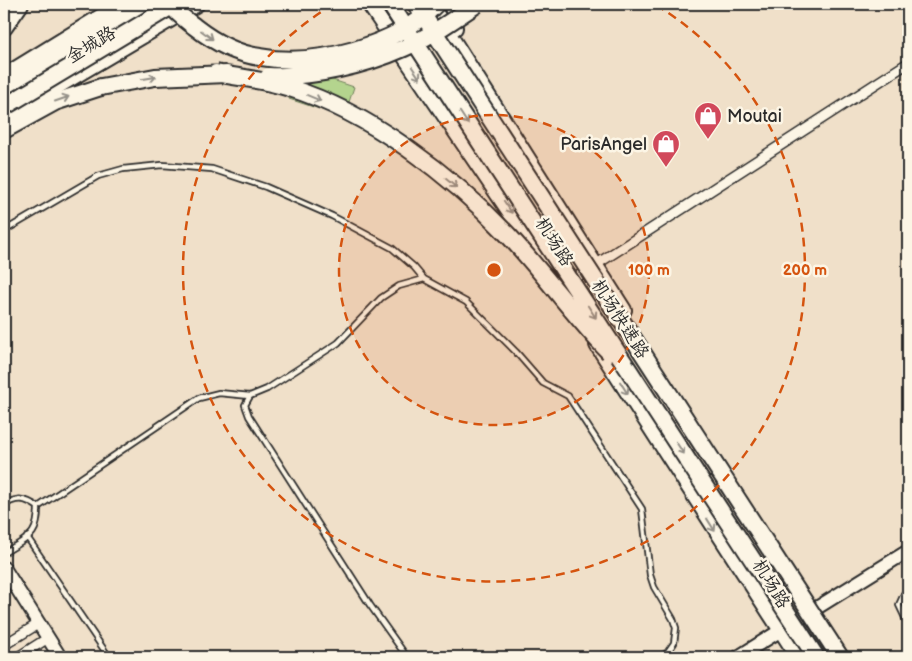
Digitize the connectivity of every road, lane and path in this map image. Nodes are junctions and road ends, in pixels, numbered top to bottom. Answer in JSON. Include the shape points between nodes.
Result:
{"nodes":[{"id":1,"x":20,"y":4,"type":"edge"},
{"id":2,"x":122,"y":4,"type":"edge"},
{"id":3,"x":138,"y":4,"type":"edge"},
{"id":4,"x":146,"y":4,"type":"edge"},
{"id":5,"x":170,"y":4,"type":"edge"},
{"id":6,"x":175,"y":4,"type":"edge"},
{"id":7,"x":197,"y":4,"type":"edge"},
{"id":8,"x":369,"y":4,"type":"edge"},
{"id":9,"x":390,"y":4,"type":"edge"},
{"id":10,"x":416,"y":4,"type":"edge"},
{"id":11,"x":430,"y":4,"type":"edge"},
{"id":12,"x":436,"y":4,"type":"edge"},
{"id":13,"x":452,"y":4,"type":"edge"},
{"id":14,"x":477,"y":4,"type":"edge"},
{"id":15,"x":4,"y":27,"type":"edge"},
{"id":16,"x":462,"y":53,"type":"junction"},
{"id":17,"x":45,"y":63,"type":"junction"},
{"id":18,"x":908,"y":63,"type":"edge"},
{"id":19,"x":216,"y":73,"type":"junction"},
{"id":20,"x":4,"y":76,"type":"edge"},
{"id":21,"x":4,"y":88,"type":"edge"},
{"id":22,"x":4,"y":107,"type":"edge"},
{"id":23,"x":4,"y":118,"type":"edge"},
{"id":24,"x":4,"y":130,"type":"edge"},
{"id":25,"x":4,"y":231,"type":"edge"},
{"id":26,"x":596,"y":266,"type":"junction"},
{"id":27,"x":424,"y":279,"type":"junction"},
{"id":28,"x":560,"y":288,"type":"junction"},
{"id":29,"x":635,"y":379,"type":"junction"},
{"id":30,"x":250,"y":396,"type":"junction"},
{"id":31,"x":4,"y":505,"type":"edge"},
{"id":32,"x":38,"y":507,"type":"junction"},
{"id":33,"x":27,"y":538,"type":"junction"},
{"id":34,"x":908,"y":551,"type":"edge"},
{"id":35,"x":4,"y":553,"type":"edge"},
{"id":36,"x":4,"y":568,"type":"edge"},
{"id":37,"x":908,"y":591,"type":"edge"},
{"id":38,"x":816,"y":609,"type":"junction"},
{"id":39,"x":38,"y":624,"type":"junction"},
{"id":40,"x":908,"y":624,"type":"edge"},
{"id":41,"x":780,"y":632,"type":"junction"},
{"id":42,"x":48,"y":638,"type":"junction"},
{"id":43,"x":4,"y":645,"type":"edge"},
{"id":44,"x":18,"y":657,"type":"edge"},
{"id":45,"x":60,"y":657,"type":"edge"},
{"id":46,"x":109,"y":657,"type":"edge"},
{"id":47,"x":406,"y":657,"type":"edge"},
{"id":48,"x":660,"y":657,"type":"edge"},
{"id":49,"x":738,"y":657,"type":"edge"},
{"id":50,"x":798,"y":657,"type":"edge"},
{"id":51,"x":816,"y":657,"type":"edge"},
{"id":52,"x":840,"y":657,"type":"edge"},
{"id":53,"x":848,"y":657,"type":"edge"}],
"edges":[{"from":1,"to":15,"type":"highway"},
{"from":2,"to":20,"type":"main road","name":"金城路"},
{"from":3,"to":17,"type":"highway"},
{"from":4,"to":17,"type":"highway"},
{"from":5,"to":12,"type":"highway","one_way":true,"bridge":true,"via":[[214,41],[258,57],[303,60],[348,52],[391,36]]},
{"from":6,"to":22,"type":"highway","bridge":true},
{"from":7,"to":23,"type":"main road","name":"金城路"},
{"from":8,"to":28,"type":"main road","name":"机场路","one_way":true},
{"from":9,"to":29,"type":"highway","name":"机场快速路","one_way":true,"bridge":true},
{"from":10,"to":52,"type":"highway","name":"机场快速路","bridge":true},
{"from":11,"to":16,"type":"main road"},
{"from":13,"to":16,"type":"main road"},
{"from":14,"to":19,"type":"highway","bridge":true,"via":[[404,48],[341,69],[285,77]]},
{"from":16,"to":26,"type":"main road"},
{"from":17,"to":21,"type":"highway"},
{"from":18,"to":26,"type":"street"},
{"from":24,"to":19,"type":"highway","one_way":true,"bridge":true,"via":[[55,102],[101,87],[155,77]]},
{"from":19,"to":29,"type":"highway","one_way":true,"bridge":true,"via":[[290,88],[348,112],[398,142],[469,198],[508,235],[587,330]]},
{"from":25,"to":27,"type":"lane","via":[[98,176],[123,169],[162,165],[212,169],[266,187],[332,216],[392,248]]},
{"from":26,"to":28,"type":"street"},
{"from":26,"to":38,"type":"main road"},
{"from":27,"to":30,"type":"lane","via":[[399,286],[381,298],[338,342]]},
{"from":27,"to":48,"type":"lane","via":[[466,302],[543,383],[568,396],[642,509],[650,575],[676,628],[674,643]]},
{"from":28,"to":41,"type":"main road","name":"机场路","one_way":true},
{"from":29,"to":51,"type":"highway","name":"机场快速路","one_way":true,"bridge":true},
{"from":30,"to":32,"type":"lane","via":[[219,393],[199,398]]},
{"from":30,"to":47,"type":"lane","via":[[245,405],[249,416]]},
{"from":31,"to":32,"type":"lane","via":[[20,498]]},
{"from":32,"to":33,"type":"lane","via":[[38,524]]},
{"from":33,"to":35,"type":"lane"},
{"from":33,"to":46,"type":"lane"},
{"from":34,"to":38,"type":"street"},
{"from":36,"to":39,"type":"street"},
{"from":37,"to":40,"type":"lane","via":[[899,605]]},
{"from":38,"to":41,"type":"street"},
{"from":38,"to":53,"type":"main road"},
{"from":39,"to":42,"type":"street"},
{"from":39,"to":43,"type":"street"},
{"from":41,"to":49,"type":"street"},
{"from":41,"to":50,"type":"main road","name":"机场路"},
{"from":42,"to":44,"type":"street"},
{"from":42,"to":45,"type":"street"}]}
